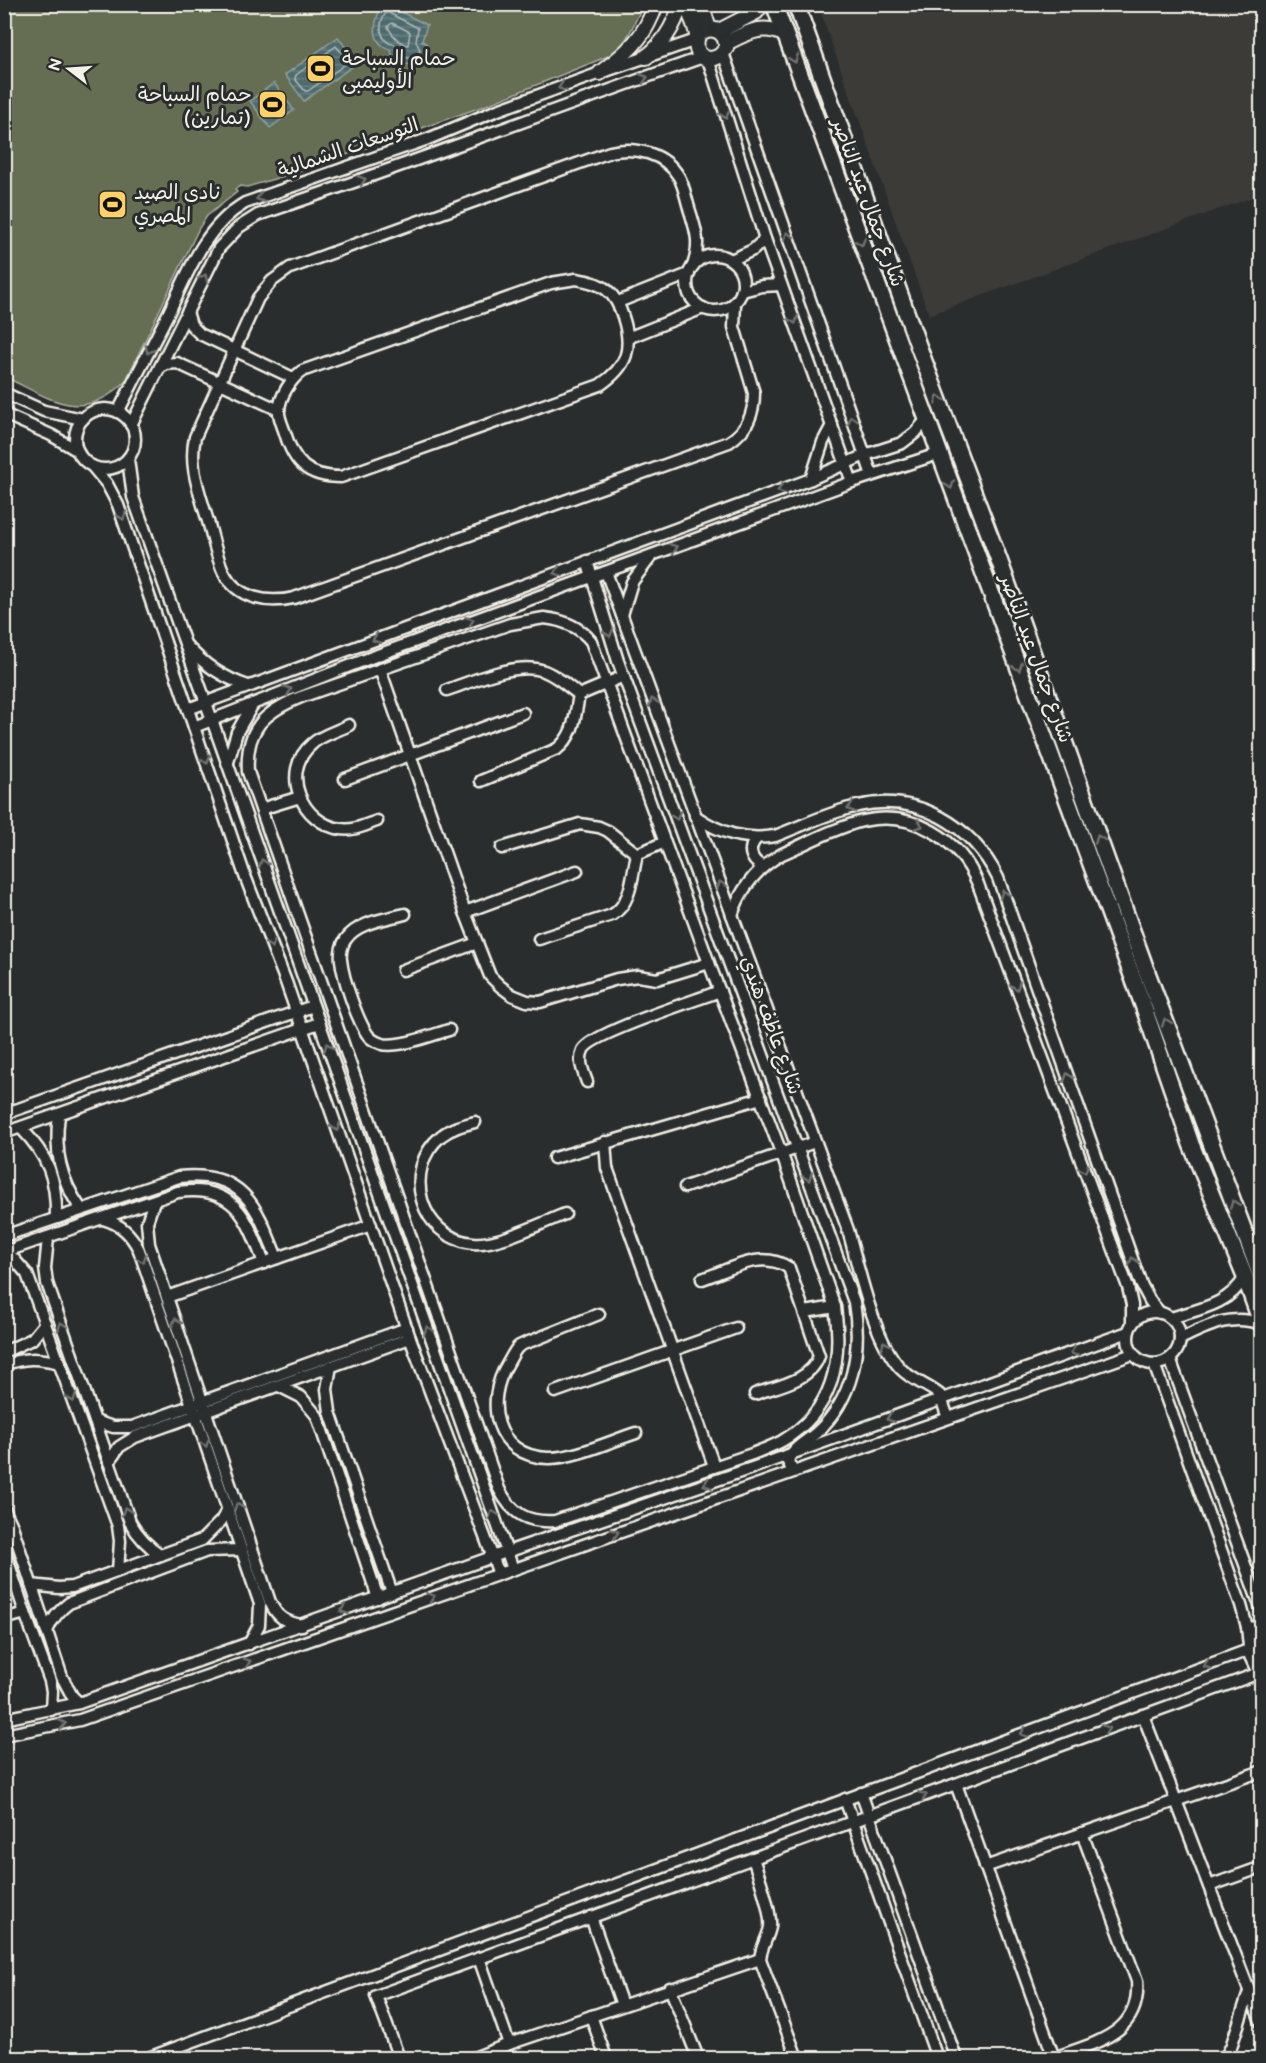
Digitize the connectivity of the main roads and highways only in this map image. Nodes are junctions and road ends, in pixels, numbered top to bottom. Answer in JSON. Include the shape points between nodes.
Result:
{"nodes":[{"id":1,"x":774,"y":4,"type":"edge"},
{"id":2,"x":796,"y":4,"type":"edge"},
{"id":3,"x":1138,"y":969,"type":"junction"},
{"id":4,"x":1151,"y":1002,"type":"junction"},
{"id":5,"x":1262,"y":1279,"type":"edge"},
{"id":6,"x":1261,"y":1324,"type":"edge"}],
"edges":[{"from":1,"to":3,"type":"main road","name":"شارع جمال عبد الناصر","one_way":true,"via":[[938,454]]},
{"from":3,"to":2,"type":"main road","name":"شارع جمال عبد الناصر","one_way":true,"via":[[978,501]]},
{"from":3,"to":4,"type":"main road","name":"شارع جمال عبد الناصر"},
{"from":5,"to":4,"type":"main road","name":"شارع جمال عبد الناصر","one_way":true},
{"from":4,"to":6,"type":"main road","name":"شارع جمال عبد الناصر","via":[[1191,1144]]}]}
